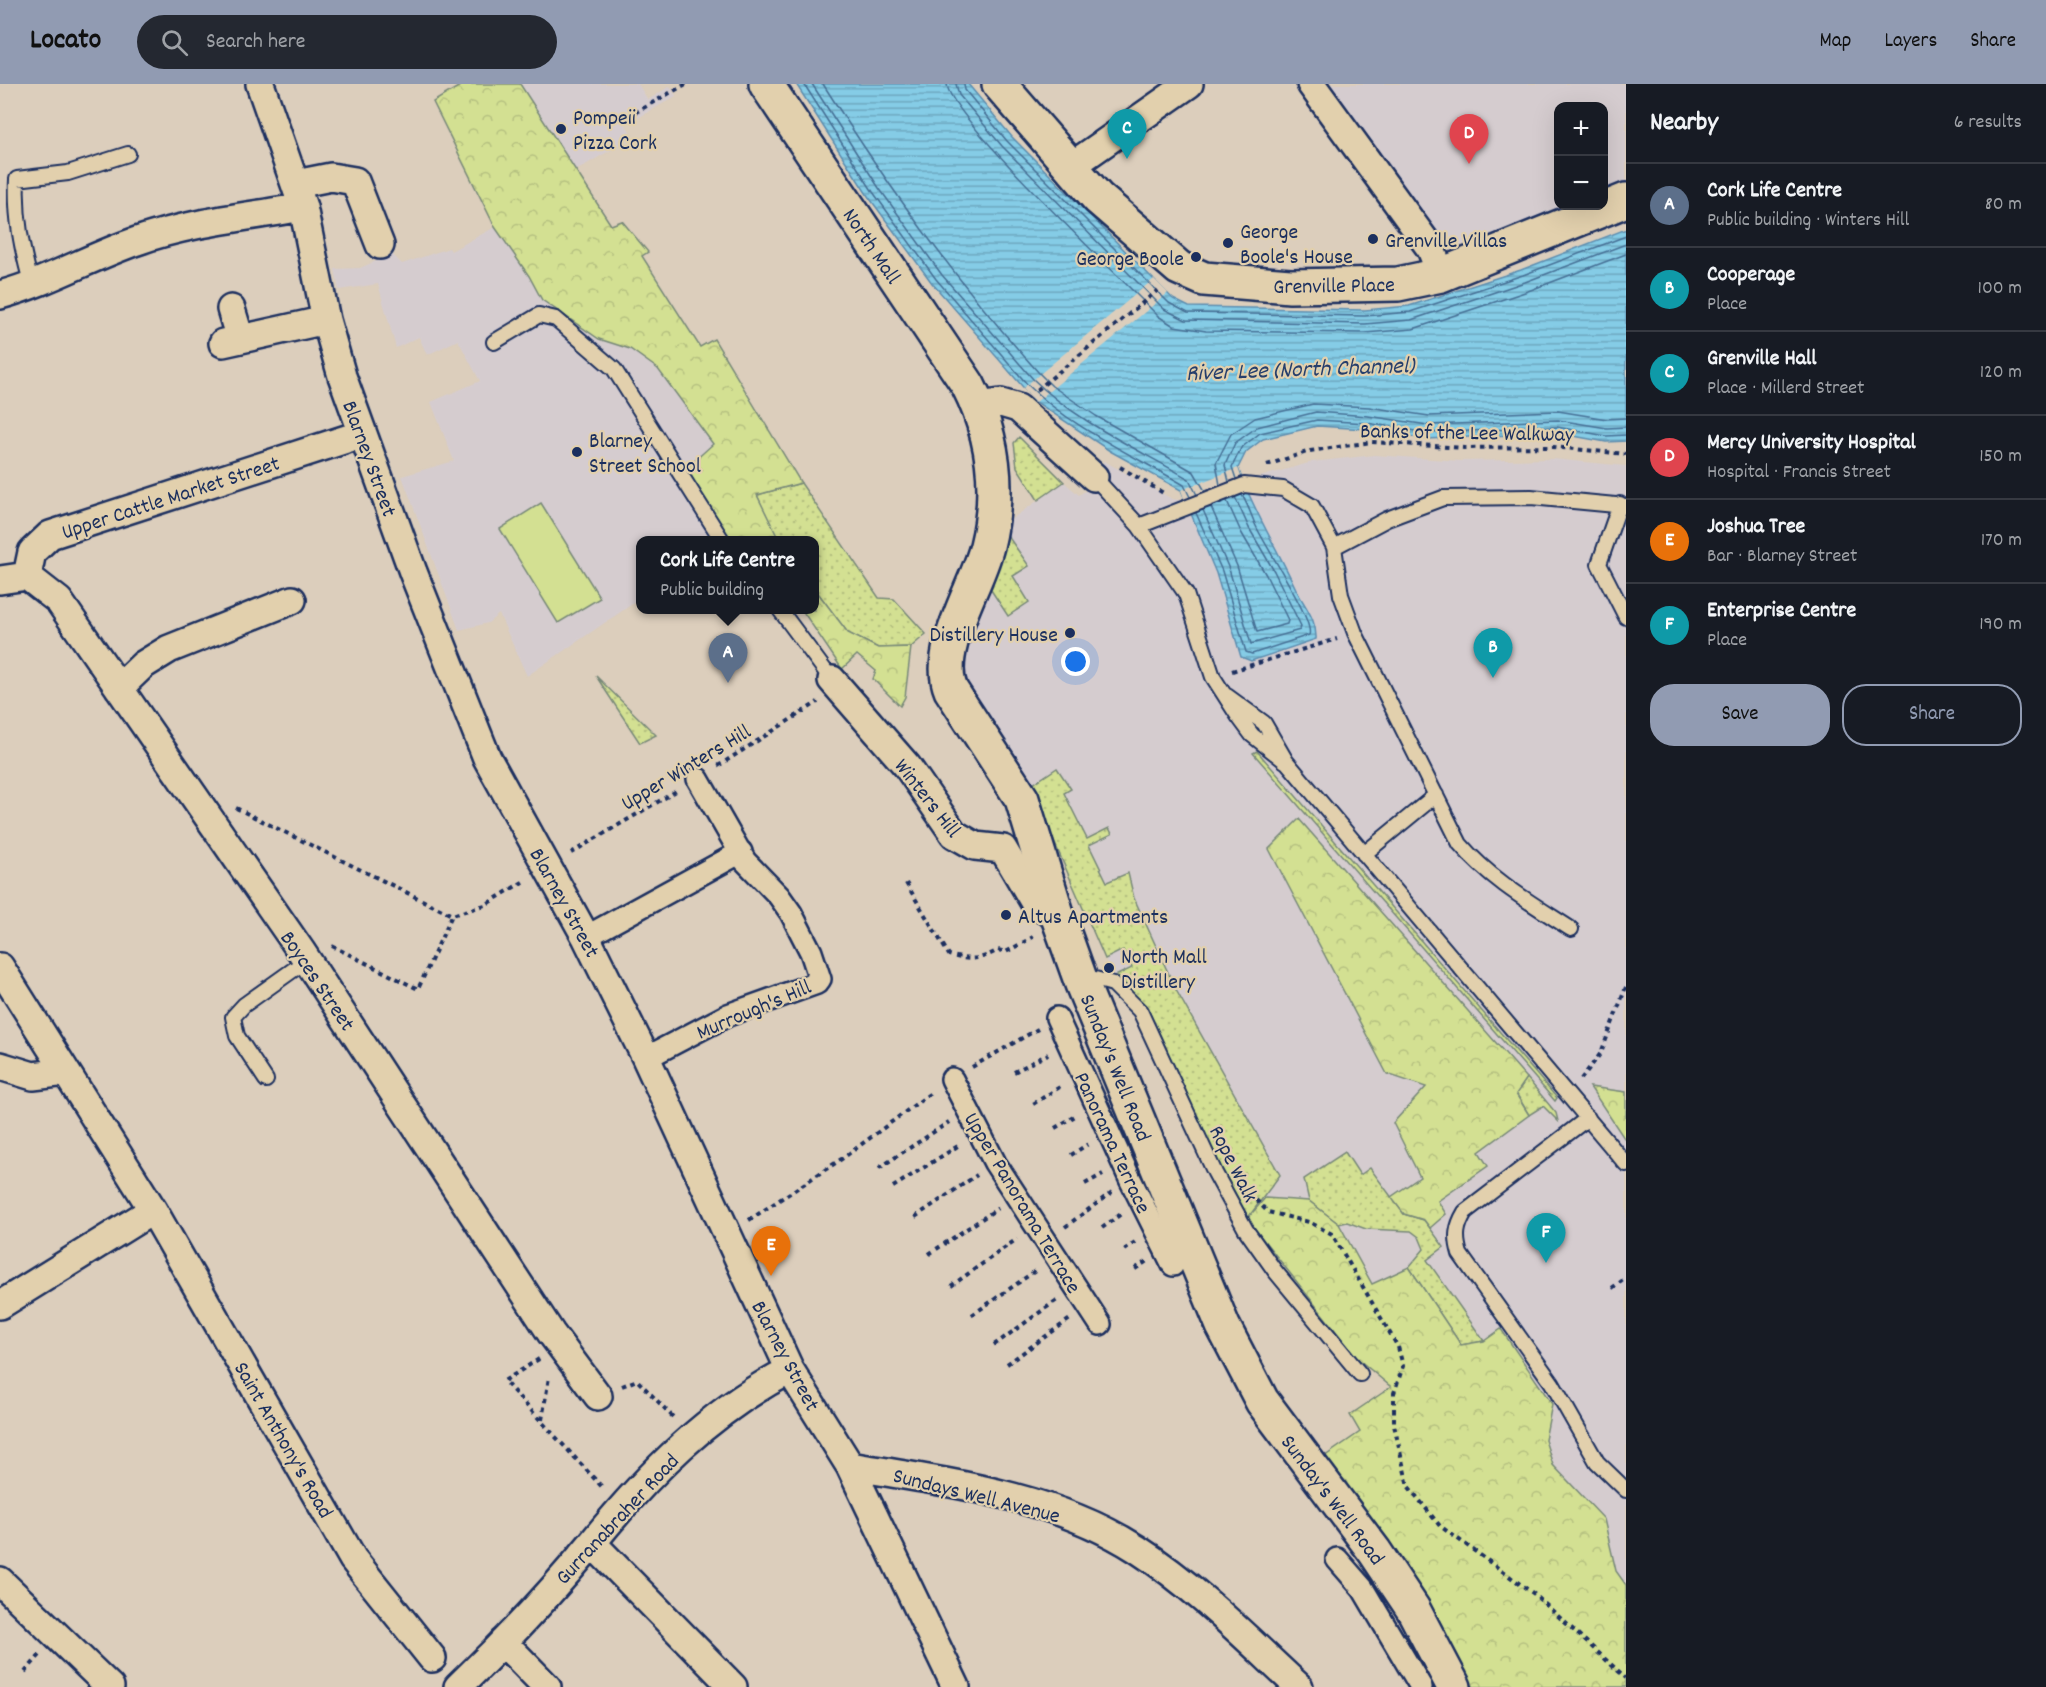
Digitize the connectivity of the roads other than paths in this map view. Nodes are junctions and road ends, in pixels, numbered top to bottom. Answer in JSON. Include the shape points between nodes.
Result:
{"nodes":[{"id":1,"x":260,"y":84,"type":"edge"},
{"id":2,"x":766,"y":84,"type":"edge"},
{"id":3,"x":999,"y":84,"type":"edge"},
{"id":4,"x":1189,"y":84,"type":"edge"},
{"id":5,"x":1311,"y":84,"type":"edge"},
{"id":6,"x":128,"y":154,"type":"dead end"},
{"id":7,"x":1070,"y":166,"type":"junction"},
{"id":8,"x":300,"y":195,"type":"junction"},
{"id":9,"x":1626,"y":200,"type":"edge"},
{"id":10,"x":380,"y":245,"type":"dead end"},
{"id":11,"x":1441,"y":275,"type":"junction"},
{"id":12,"x":32,"y":286,"type":"junction"},
{"id":13,"x":0,"y":295,"type":"edge"},
{"id":14,"x":231,"y":309,"type":"dead end"},
{"id":15,"x":326,"y":320,"type":"junction"},
{"id":16,"x":494,"y":342,"type":"dead end"},
{"id":17,"x":978,"y":406,"type":"junction"},
{"id":18,"x":362,"y":435,"type":"junction"},
{"id":19,"x":1094,"y":477,"type":"joint"},
{"id":20,"x":1623,"y":505,"type":"edge"},
{"id":21,"x":1139,"y":526,"type":"junction"},
{"id":22,"x":719,"y":536,"type":"edge"},
{"id":23,"x":1334,"y":547,"type":"junction"},
{"id":24,"x":27,"y":576,"type":"junction"},
{"id":25,"x":0,"y":580,"type":"edge"},
{"id":26,"x":292,"y":600,"type":"dead end"},
{"id":27,"x":784,"y":614,"type":"edge"},
{"id":28,"x":1626,"y":617,"type":"edge"},
{"id":29,"x":835,"y":684,"type":"joint"},
{"id":30,"x":119,"y":688,"type":"junction"},
{"id":31,"x":698,"y":779,"type":"road end"},
{"id":32,"x":1436,"y":795,"type":"junction"},
{"id":33,"x":741,"y":852,"type":"junction"},
{"id":34,"x":1364,"y":854,"type":"junction"},
{"id":35,"x":1046,"y":926,"type":"junction"},
{"id":36,"x":1571,"y":929,"type":"dead end"},
{"id":37,"x":586,"y":937,"type":"junction"},
{"id":38,"x":304,"y":956,"type":"junction"},
{"id":39,"x":0,"y":967,"type":"edge"},
{"id":40,"x":1083,"y":984,"type":"junction"},
{"id":41,"x":1057,"y":1018,"type":"road end"},
{"id":42,"x":646,"y":1058,"type":"junction"},
{"id":43,"x":0,"y":1066,"type":"edge"},
{"id":44,"x":66,"y":1072,"type":"junction"},
{"id":45,"x":952,"y":1079,"type":"road end"},
{"id":46,"x":266,"y":1080,"type":"dead end"},
{"id":47,"x":1588,"y":1118,"type":"junction"},
{"id":48,"x":1626,"y":1164,"type":"edge"},
{"id":49,"x":153,"y":1210,"type":"junction"},
{"id":50,"x":1173,"y":1264,"type":"dead end"},
{"id":51,"x":0,"y":1305,"type":"edge"},
{"id":52,"x":1100,"y":1324,"type":"dead end"},
{"id":53,"x":790,"y":1370,"type":"junction"},
{"id":54,"x":1360,"y":1374,"type":"dead end"},
{"id":55,"x":598,"y":1396,"type":"road end"},
{"id":56,"x":850,"y":1466,"type":"junction"},
{"id":57,"x":1626,"y":1490,"type":"edge"},
{"id":58,"x":607,"y":1524,"type":"junction"},
{"id":59,"x":1337,"y":1559,"type":"dead end"},
{"id":60,"x":0,"y":1581,"type":"edge"},
{"id":61,"x":503,"y":1642,"type":"junction"},
{"id":62,"x":432,"y":1658,"type":"dead end"},
{"id":63,"x":110,"y":1687,"type":"edge"},
{"id":64,"x":458,"y":1687,"type":"edge"},
{"id":65,"x":547,"y":1687,"type":"edge"},
{"id":66,"x":734,"y":1687,"type":"edge"},
{"id":67,"x":956,"y":1687,"type":"edge"},
{"id":68,"x":1299,"y":1687,"type":"edge"},
{"id":69,"x":1421,"y":1687,"type":"edge"},
{"id":70,"x":1454,"y":1687,"type":"edge"}],
"edges":[{"from":1,"to":8,"type":"street","name":"Blarney Street"},
{"from":2,"to":17,"type":"main road","name":"North Mall","via":[[968,385]]},
{"from":3,"to":7,"type":"main road","name":"Grenville Place"},
{"from":4,"to":7,"type":"street"},
{"from":5,"to":11,"type":"street","via":[[1431,249]]},
{"from":6,"to":12,"type":"lane","via":[[68,172],[17,179],[20,242]]},
{"from":7,"to":11,"type":"main road","name":"Grenville Place","via":[[1098,198],[1179,268],[1204,279],[1368,287]]},
{"from":8,"to":10,"type":"street","via":[[331,177],[355,181]]},
{"from":8,"to":12,"type":"street","via":[[137,240]]},
{"from":8,"to":15,"type":"street","name":"Blarney Street"},
{"from":9,"to":11,"type":"main road","name":"Grenville Place"},
{"from":12,"to":13,"type":"street"},
{"from":14,"to":15,"type":"street","via":[[231,341]]},
{"from":15,"to":18,"type":"street","name":"Blarney Street"},
{"from":16,"to":22,"type":"lane","via":[[539,315],[547,316],[614,369]]},
{"from":17,"to":19,"type":"street","via":[[1001,403],[1018,408]]},
{"from":17,"to":35,"type":"main road","name":"Sunday's Well Road","via":[[994,465],[994,511],[987,547],[948,651],[946,679],[1022,799]]},
{"from":18,"to":24,"type":"street","name":"Upper Cattle Market Street","via":[[50,535],[32,552]]},
{"from":18,"to":37,"type":"street","name":"Blarney Street","via":[[487,758]]},
{"from":19,"to":21,"type":"lane"},
{"from":20,"to":23,"type":"lane","via":[[1531,497],[1443,498],[1387,519]]},
{"from":20,"to":28,"type":"lane","via":[[1599,564]]},
{"from":21,"to":23,"type":"lane","via":[[1244,485],[1282,489],[1312,506]]},
{"from":21,"to":34,"type":"lane","via":[[1191,604],[1213,677],[1252,735],[1286,761]]},
{"from":23,"to":32,"type":"lane","via":[[1341,595],[1355,633]]},
{"from":24,"to":25,"type":"street"},
{"from":24,"to":30,"type":"street","name":"Boyces Street","via":[[59,601]]},
{"from":26,"to":30,"type":"street","via":[[169,650],[143,665]]},
{"from":27,"to":29,"type":"lane"},
{"from":29,"to":35,"type":"street","name":"Winters Hill","via":[[907,766],[954,834],[975,846],[1003,849]]},
{"from":30,"to":38,"type":"street","name":"Boyces Street"},
{"from":31,"to":33,"type":"street"},
{"from":32,"to":34,"type":"lane"},
{"from":32,"to":36,"type":"lane","via":[[1460,844],[1478,865]]},
{"from":33,"to":37,"type":"street"},
{"from":33,"to":42,"type":"street","name":"Murrough's Hill","via":[[791,913],[820,979],[728,1015]]},
{"from":34,"to":47,"type":"lane"},
{"from":35,"to":40,"type":"main road","name":"Sunday's Well Road"},
{"from":37,"to":42,"type":"street","name":"Blarney Street"},
{"from":38,"to":46,"type":"lane","via":[[233,1017],[237,1036]]},
{"from":38,"to":55,"type":"street","name":"Boyces Street","via":[[551,1333]]},
{"from":39,"to":44,"type":"street","name":"Saint Anthony's Road"},
{"from":40,"to":54,"type":"lane","name":"Rope Walk","via":[[1095,979],[1113,984],[1140,1011],[1215,1173],[1246,1230]]},
{"from":40,"to":70,"type":"main road","name":"Sunday's Well Road","via":[[1223,1326],[1247,1374],[1279,1426],[1413,1609]]},
{"from":41,"to":50,"type":"street","name":"Panorama Terrace"},
{"from":42,"to":53,"type":"street","name":"Blarney Street"},
{"from":43,"to":44,"type":"street","via":[[33,1076]]},
{"from":44,"to":49,"type":"street","name":"Saint Anthony's Road"},
{"from":45,"to":52,"type":"street","name":"Upper Panorama Terrace","via":[[995,1163]]},
{"from":47,"to":48,"type":"lane"},
{"from":47,"to":57,"type":"lane","via":[[1465,1212],[1457,1226],[1456,1240],[1460,1254],[1552,1383],[1597,1462]]},
{"from":49,"to":51,"type":"street"},
{"from":49,"to":62,"type":"street","name":"Saint Anthony's Road","via":[[353,1559]]},
{"from":53,"to":56,"type":"street","name":"Blarney Street"},
{"from":53,"to":58,"type":"street","name":"Gurranabraher Road","via":[[749,1391],[692,1436]]},
{"from":56,"to":67,"type":"street","name":"Blarney Street"},
{"from":56,"to":68,"type":"street","name":"Sundays Well Avenue","via":[[1008,1497],[1065,1515],[1117,1538],[1192,1589]]},
{"from":58,"to":61,"type":"street","name":"Gurranabraher Road"},
{"from":58,"to":66,"type":"street"},
{"from":59,"to":69,"type":"street","via":[[1363,1589]]},
{"from":60,"to":63,"type":"street"},
{"from":61,"to":64,"type":"street","name":"Gurranabraher Road"},
{"from":61,"to":65,"type":"street"}]}
